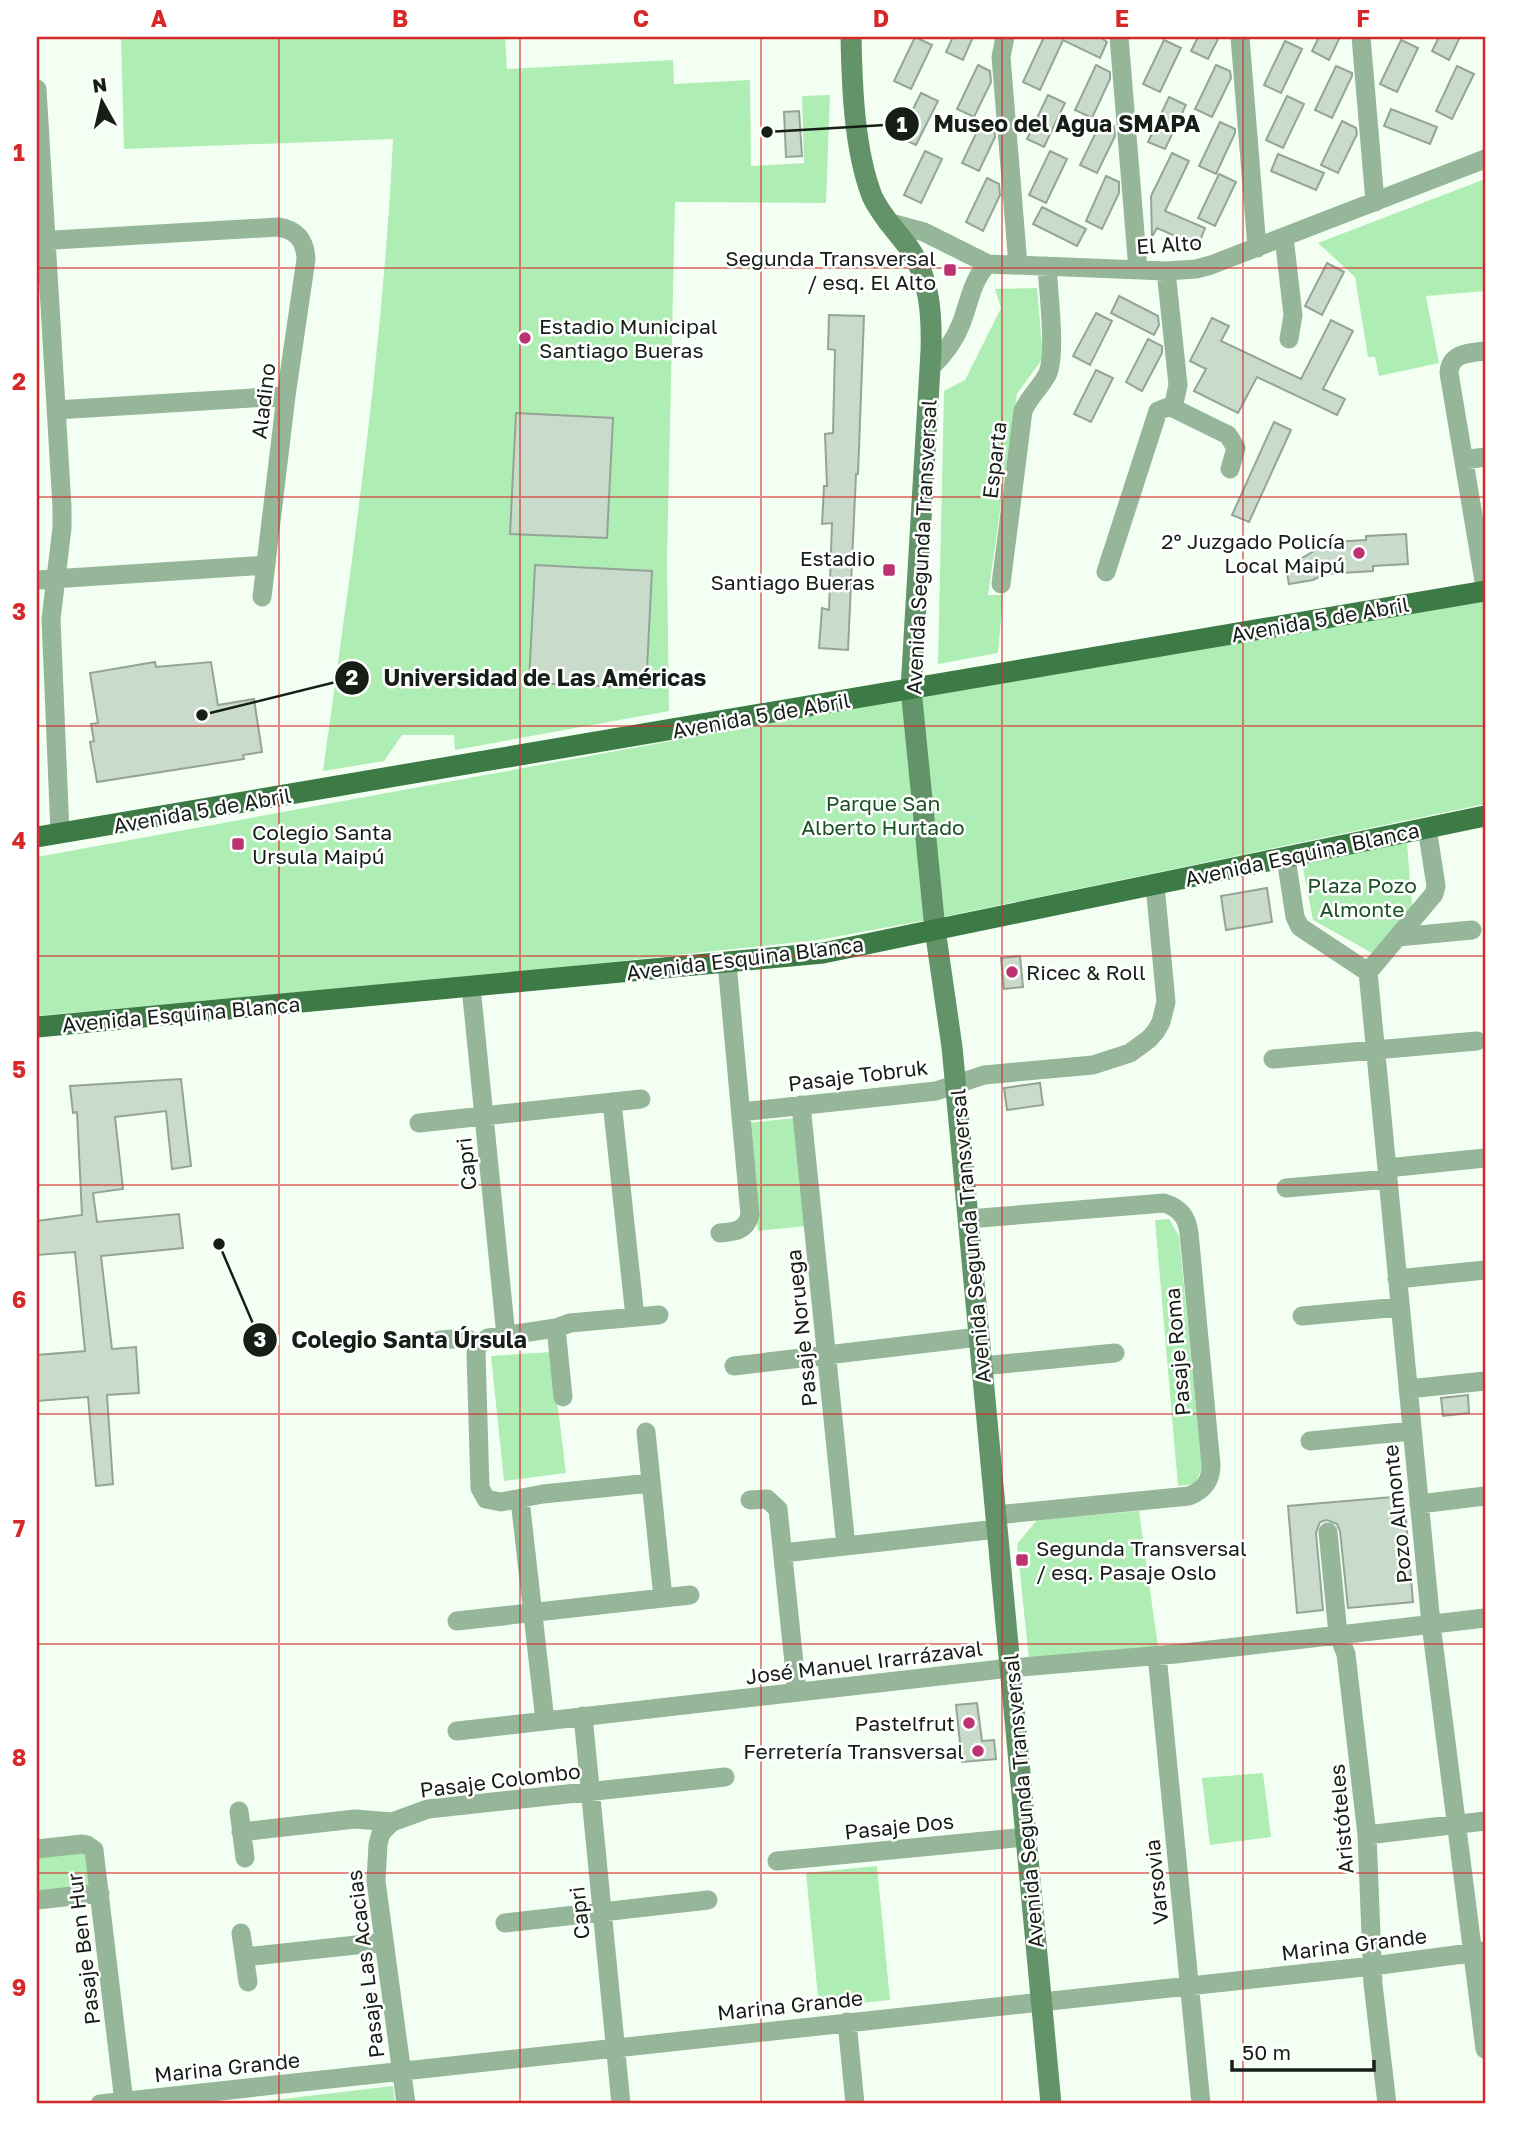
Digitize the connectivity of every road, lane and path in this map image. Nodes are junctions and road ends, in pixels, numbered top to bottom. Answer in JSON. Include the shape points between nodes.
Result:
{"nodes":[{"id":1,"x":851,"y":37,"type":"edge"},
{"id":2,"x":1004,"y":37,"type":"edge"},
{"id":3,"x":1119,"y":37,"type":"edge"},
{"id":4,"x":1240,"y":37,"type":"edge"},
{"id":5,"x":1361,"y":37,"type":"edge"},
{"id":6,"x":37,"y":89,"type":"edge"},
{"id":7,"x":1485,"y":159,"type":"edge"},
{"id":8,"x":1375,"y":202,"type":"junction"},
{"id":9,"x":887,"y":222,"type":"junction"},
{"id":10,"x":1284,"y":237,"type":"junction"},
{"id":11,"x":41,"y":241,"type":"edge"},
{"id":12,"x":1256,"y":248,"type":"junction"},
{"id":13,"x":988,"y":264,"type":"junction"},
{"id":14,"x":1018,"y":265,"type":"junction"},
{"id":15,"x":1046,"y":266,"type":"junction"},
{"id":16,"x":1138,"y":270,"type":"junction"},
{"id":17,"x":1166,"y":271,"type":"junction"},
{"id":18,"x":1289,"y":339,"type":"dead end"},
{"id":19,"x":1485,"y":351,"type":"edge"},
{"id":20,"x":930,"y":368,"type":"junction"},
{"id":21,"x":286,"y":396,"type":"junction"},
{"id":22,"x":1173,"y":408,"type":"junction"},
{"id":23,"x":56,"y":410,"type":"junction"},
{"id":24,"x":1485,"y":457,"type":"edge"},
{"id":25,"x":1464,"y":460,"type":"junction"},
{"id":26,"x":1230,"y":469,"type":"dead end"},
{"id":27,"x":266,"y":565,"type":"junction"},
{"id":28,"x":1106,"y":572,"type":"dead end"},
{"id":29,"x":47,"y":579,"type":"edge"},
{"id":30,"x":1001,"y":584,"type":"dead end"},
{"id":31,"x":1485,"y":589,"type":"edge"},
{"id":32,"x":262,"y":597,"type":"dead end"},
{"id":33,"x":911,"y":690,"type":"junction"},
{"id":34,"x":45,"y":692,"type":"edge"},
{"id":35,"x":1485,"y":816,"type":"edge"},
{"id":36,"x":1427,"y":828,"type":"junction"},
{"id":37,"x":60,"y":834,"type":"junction"},
{"id":38,"x":37,"y":837,"type":"edge"},
{"id":39,"x":1286,"y":858,"type":"junction"},
{"id":40,"x":1155,"y":885,"type":"junction"},
{"id":41,"x":935,"y":929,"type":"junction"},
{"id":42,"x":1472,"y":930,"type":"dead end"},
{"id":43,"x":1398,"y":937,"type":"junction"},
{"id":44,"x":727,"y":963,"type":"junction"},
{"id":45,"x":1368,"y":972,"type":"junction"},
{"id":46,"x":471,"y":987,"type":"junction"},
{"id":47,"x":37,"y":1027,"type":"edge"},
{"id":48,"x":1477,"y":1041,"type":"dead end"},
{"id":49,"x":1375,"y":1050,"type":"junction"},
{"id":50,"x":1273,"y":1059,"type":"dead end"},
{"id":51,"x":956,"y":1082,"type":"junction"},
{"id":52,"x":641,"y":1099,"type":"dead end"},
{"id":53,"x":612,"y":1102,"type":"junction"},
{"id":54,"x":801,"y":1105,"type":"junction"},
{"id":55,"x":741,"y":1112,"type":"junction"},
{"id":56,"x":484,"y":1116,"type":"junction"},
{"id":57,"x":419,"y":1123,"type":"dead end"},
{"id":58,"x":1485,"y":1158,"type":"edge"},
{"id":59,"x":1387,"y":1174,"type":"junction"},
{"id":60,"x":1286,"y":1188,"type":"dead end"},
{"id":61,"x":968,"y":1219,"type":"junction"},
{"id":62,"x":720,"y":1233,"type":"dead end"},
{"id":63,"x":1485,"y":1270,"type":"edge"},
{"id":64,"x":1397,"y":1279,"type":"junction"},
{"id":65,"x":1400,"y":1307,"type":"junction"},
{"id":66,"x":659,"y":1315,"type":"dead end"},
{"id":67,"x":1301,"y":1316,"type":"dead end"},
{"id":68,"x":635,"y":1317,"type":"junction"},
{"id":69,"x":556,"y":1328,"type":"junction"},
{"id":70,"x":506,"y":1336,"type":"junction"},
{"id":71,"x":979,"y":1337,"type":"junction"},
{"id":72,"x":440,"y":1340,"type":"dead end"},
{"id":73,"x":478,"y":1345,"type":"junction"},
{"id":74,"x":1115,"y":1353,"type":"dead end"},
{"id":75,"x":827,"y":1355,"type":"junction"},
{"id":76,"x":734,"y":1366,"type":"dead end"},
{"id":77,"x":982,"y":1366,"type":"junction"},
{"id":78,"x":1485,"y":1381,"type":"edge"},
{"id":79,"x":1408,"y":1389,"type":"junction"},
{"id":80,"x":564,"y":1397,"type":"dead end"},
{"id":81,"x":1412,"y":1431,"type":"junction"},
{"id":82,"x":646,"y":1432,"type":"dead end"},
{"id":83,"x":1310,"y":1441,"type":"dead end"},
{"id":84,"x":651,"y":1483,"type":"junction"},
{"id":85,"x":1485,"y":1496,"type":"edge"},
{"id":86,"x":520,"y":1500,"type":"junction"},
{"id":87,"x":750,"y":1500,"type":"dead end"},
{"id":88,"x":1419,"y":1504,"type":"junction"},
{"id":89,"x":997,"y":1522,"type":"junction"},
{"id":90,"x":1328,"y":1532,"type":"dead end"},
{"id":91,"x":846,"y":1546,"type":"junction"},
{"id":92,"x":783,"y":1553,"type":"junction"},
{"id":93,"x":690,"y":1595,"type":"dead end"},
{"id":94,"x":663,"y":1598,"type":"junction"},
{"id":95,"x":533,"y":1613,"type":"junction"},
{"id":96,"x":1485,"y":1618,"type":"edge"},
{"id":97,"x":457,"y":1621,"type":"dead end"},
{"id":98,"x":1431,"y":1624,"type":"junction"},
{"id":99,"x":1338,"y":1634,"type":"junction"},
{"id":100,"x":1157,"y":1655,"type":"junction"},
{"id":101,"x":1010,"y":1668,"type":"junction"},
{"id":102,"x":797,"y":1692,"type":"junction"},
{"id":103,"x":583,"y":1717,"type":"junction"},
{"id":104,"x":545,"y":1721,"type":"junction"},
{"id":105,"x":457,"y":1731,"type":"dead end"},
{"id":106,"x":725,"y":1777,"type":"dead end"},
{"id":107,"x":590,"y":1792,"type":"junction"},
{"id":108,"x":239,"y":1811,"type":"dead end"},
{"id":109,"x":1485,"y":1821,"type":"edge"},
{"id":110,"x":391,"y":1822,"type":"junction"},
{"id":111,"x":1457,"y":1825,"type":"junction"},
{"id":112,"x":241,"y":1832,"type":"junction"},
{"id":113,"x":1367,"y":1835,"type":"junction"},
{"id":114,"x":1026,"y":1837,"type":"junction"},
{"id":115,"x":37,"y":1849,"type":"edge"},
{"id":116,"x":244,"y":1858,"type":"dead end"},
{"id":117,"x":777,"y":1861,"type":"dead end"},
{"id":118,"x":100,"y":1893,"type":"junction"},
{"id":119,"x":37,"y":1900,"type":"edge"},
{"id":120,"x":708,"y":1900,"type":"dead end"},
{"id":121,"x":602,"y":1912,"type":"junction"},
{"id":122,"x":505,"y":1923,"type":"dead end"},
{"id":123,"x":241,"y":1933,"type":"dead end"},
{"id":124,"x":384,"y":1942,"type":"junction"},
{"id":125,"x":1479,"y":1952,"type":"edge"},
{"id":126,"x":245,"y":1957,"type":"junction"},
{"id":127,"x":1373,"y":1966,"type":"junction"},
{"id":128,"x":248,"y":1982,"type":"dead end"},
{"id":129,"x":1189,"y":1986,"type":"junction"},
{"id":130,"x":1041,"y":2001,"type":"junction"},
{"id":131,"x":847,"y":2022,"type":"junction"},
{"id":132,"x":615,"y":2047,"type":"junction"},
{"id":133,"x":1485,"y":2049,"type":"edge"},
{"id":134,"x":401,"y":2070,"type":"junction"},
{"id":135,"x":253,"y":2096,"type":"edge"},
{"id":136,"x":124,"y":2102,"type":"junction"},
{"id":137,"x":100,"y":2104,"type":"edge"},
{"id":138,"x":405,"y":2104,"type":"edge"},
{"id":139,"x":621,"y":2104,"type":"edge"},
{"id":140,"x":855,"y":2104,"type":"edge"},
{"id":141,"x":1051,"y":2104,"type":"edge"},
{"id":142,"x":1201,"y":2104,"type":"edge"},
{"id":143,"x":1387,"y":2104,"type":"edge"}],
"edges":[{"from":1,"to":9,"type":"main road","name":"Avenida Segunda Transversal","via":[[864,165],[873,197]]},
{"from":2,"to":14,"type":"street","via":[[1001,57]]},
{"from":3,"to":16,"type":"street"},
{"from":4,"to":12,"type":"street"},
{"from":5,"to":8,"type":"street"},
{"from":6,"to":11,"type":"street"},
{"from":7,"to":8,"type":"street","name":"El Alto"},
{"from":8,"to":10,"type":"street","name":"El Alto"},
{"from":9,"to":13,"type":"street","name":"El Alto","via":[[924,232]]},
{"from":9,"to":20,"type":"main road","name":"Avenida Segunda Transversal","via":[[916,258],[927,288]]},
{"from":10,"to":12,"type":"street","name":"El Alto"},
{"from":10,"to":18,"type":"street","via":[[1293,315]]},
{"from":11,"to":21,"type":"street","name":"Aladino","via":[[278,227],[293,231],[306,250]]},
{"from":11,"to":23,"type":"street"},
{"from":12,"to":17,"type":"street","name":"El Alto","via":[[1203,267]]},
{"from":13,"to":14,"type":"street","name":"El Alto"},
{"from":13,"to":20,"type":"street","name":"Avenida Segunda Transversal","via":[[977,278],[951,344]]},
{"from":14,"to":15,"type":"street","name":"El Alto"},
{"from":15,"to":16,"type":"street","name":"El Alto"},
{"from":15,"to":30,"type":"street","name":"Esparta","via":[[1051,359],[1047,374],[1023,411]]},
{"from":16,"to":17,"type":"street","name":"El Alto"},
{"from":17,"to":22,"type":"street","via":[[1178,385]]},
{"from":19,"to":25,"type":"street","via":[[1457,356],[1449,373]]},
{"from":20,"to":33,"type":"main road","name":"Avenida Segunda Transversal"},
{"from":21,"to":23,"type":"street"},
{"from":21,"to":27,"type":"street","name":"Aladino"},
{"from":22,"to":26,"type":"street","via":[[1231,438],[1236,448]]},
{"from":22,"to":28,"type":"street","via":[[1163,408],[1155,416]]},
{"from":23,"to":29,"type":"street","via":[[62,528]]},
{"from":24,"to":25,"type":"street"},
{"from":25,"to":31,"type":"street"},
{"from":27,"to":29,"type":"street"},
{"from":27,"to":32,"type":"street","name":"Aladino"},
{"from":29,"to":34,"type":"street","via":[[51,619]]},
{"from":31,"to":33,"type":"main road","name":"Avenida 5 de Abril"},
{"from":33,"to":37,"type":"main road","name":"Avenida 5 de Abril"},
{"from":33,"to":41,"type":"main road","name":"Avenida Segunda Transversal"},
{"from":34,"to":37,"type":"street"},
{"from":35,"to":36,"type":"main road","name":"Avenida Esquina Blanca"},
{"from":36,"to":39,"type":"main road","name":"Avenida Esquina Blanca"},
{"from":36,"to":43,"type":"street","via":[[1435,890]]},
{"from":37,"to":38,"type":"main road","name":"Avenida 5 de Abril"},
{"from":39,"to":40,"type":"main road","name":"Avenida Esquina Blanca"},
{"from":39,"to":45,"type":"street","via":[[1300,927]]},
{"from":40,"to":41,"type":"main road","name":"Avenida Esquina Blanca"},
{"from":40,"to":51,"type":"street","name":"Pasaje Tobruk","via":[[1166,1002],[1161,1022],[1149,1039],[1130,1053],[1093,1065]]},
{"from":41,"to":44,"type":"main road","name":"Avenida Esquina Blanca","via":[[823,953]]},
{"from":41,"to":51,"type":"main road","name":"Avenida Segunda Transversal"},
{"from":42,"to":43,"type":"street"},
{"from":43,"to":45,"type":"street"},
{"from":44,"to":46,"type":"main road","name":"Avenida Esquina Blanca"},
{"from":44,"to":55,"type":"street"},
{"from":45,"to":49,"type":"street","name":"Pozo Almonte"},
{"from":46,"to":47,"type":"main road","name":"Avenida Esquina Blanca"},
{"from":46,"to":56,"type":"street","name":"Capri"},
{"from":48,"to":49,"type":"street"},
{"from":49,"to":50,"type":"street"},
{"from":49,"to":59,"type":"street","name":"Pozo Almonte"},
{"from":51,"to":54,"type":"street","name":"Pasaje Tobruk","via":[[936,1091]]},
{"from":51,"to":61,"type":"main road","name":"Avenida Segunda Transversal"},
{"from":52,"to":53,"type":"street"},
{"from":53,"to":56,"type":"street"},
{"from":53,"to":68,"type":"street"},
{"from":54,"to":55,"type":"street","name":"Pasaje Tobruk"},
{"from":54,"to":75,"type":"street","name":"Pasaje Noruega"},
{"from":55,"to":62,"type":"street","via":[[750,1215],[740,1230]]},
{"from":56,"to":57,"type":"street"},
{"from":56,"to":70,"type":"street","name":"Capri"},
{"from":58,"to":59,"type":"street"},
{"from":59,"to":60,"type":"street"},
{"from":59,"to":64,"type":"street","name":"Pozo Almonte"},
{"from":61,"to":71,"type":"main road","name":"Avenida Segunda Transversal"},
{"from":61,"to":89,"type":"street","name":"Pasaje Roma","via":[[1164,1202],[1185,1217],[1189,1233],[1211,1465],[1208,1481],[1197,1493],[1182,1497]]},
{"from":63,"to":64,"type":"street"},
{"from":64,"to":65,"type":"street","name":"Pozo Almonte"},
{"from":65,"to":67,"type":"street"},
{"from":65,"to":79,"type":"street","name":"Pozo Almonte"},
{"from":66,"to":68,"type":"street"},
{"from":68,"to":69,"type":"street"},
{"from":69,"to":70,"type":"street"},
{"from":69,"to":80,"type":"street"},
{"from":70,"to":73,"type":"street"},
{"from":71,"to":75,"type":"street"},
{"from":71,"to":77,"type":"main road","name":"Avenida Segunda Transversal"},
{"from":72,"to":73,"type":"street","via":[[466,1338]]},
{"from":73,"to":86,"type":"street","via":[[480,1488],[490,1501]]},
{"from":74,"to":77,"type":"street"},
{"from":75,"to":76,"type":"street"},
{"from":75,"to":91,"type":"street","name":"Pasaje Noruega"},
{"from":77,"to":89,"type":"main road","name":"Avenida Segunda Transversal"},
{"from":78,"to":79,"type":"street"},
{"from":79,"to":81,"type":"street","name":"Pozo Almonte"},
{"from":81,"to":83,"type":"street"},
{"from":81,"to":88,"type":"street","name":"Pozo Almonte"},
{"from":82,"to":84,"type":"street"},
{"from":84,"to":86,"type":"street"},
{"from":84,"to":94,"type":"street"},
{"from":85,"to":88,"type":"street"},
{"from":86,"to":95,"type":"street"},
{"from":87,"to":92,"type":"street","via":[[767,1499],[775,1505]]},
{"from":88,"to":98,"type":"street","name":"Pozo Almonte"},
{"from":89,"to":91,"type":"street"},
{"from":89,"to":101,"type":"main road","name":"Avenida Segunda Transversal"},
{"from":90,"to":99,"type":"street","name":"Aristóteles"},
{"from":91,"to":92,"type":"street"},
{"from":92,"to":102,"type":"street"},
{"from":93,"to":94,"type":"street"},
{"from":94,"to":95,"type":"street"},
{"from":95,"to":97,"type":"street"},
{"from":95,"to":104,"type":"street"},
{"from":96,"to":98,"type":"street","name":"José Manuel Irarrázaval"},
{"from":98,"to":99,"type":"street","name":"José Manuel Irarrázaval"},
{"from":98,"to":111,"type":"street","name":"Pozo Almonte"},
{"from":99,"to":100,"type":"street","name":"José Manuel Irarrázaval"},
{"from":99,"to":113,"type":"street","name":"Aristóteles","via":[[1346,1654]]},
{"from":100,"to":101,"type":"street","name":"José Manuel Irarrázaval"},
{"from":100,"to":129,"type":"street","name":"Varsovia"},
{"from":101,"to":102,"type":"street","name":"José Manuel Irarrázaval"},
{"from":101,"to":114,"type":"main road","name":"Avenida Segunda Transversal"},
{"from":102,"to":103,"type":"street","name":"José Manuel Irarrázaval"},
{"from":103,"to":104,"type":"street","name":"José Manuel Irarrázaval"},
{"from":103,"to":107,"type":"street","name":"Capri"},
{"from":104,"to":105,"type":"street","name":"José Manuel Irarrázaval"},
{"from":106,"to":107,"type":"street","name":"Pasaje Colombo"},
{"from":107,"to":110,"type":"street","name":"Pasaje Colombo","via":[[428,1809]]},
{"from":107,"to":121,"type":"street","name":"Capri"},
{"from":108,"to":112,"type":"street"},
{"from":109,"to":111,"type":"street"},
{"from":110,"to":112,"type":"street","name":"Pasaje Colombo","via":[[355,1819]]},
{"from":110,"to":124,"type":"street","name":"Pasaje Las Acacias","via":[[381,1833],[376,1855]]},
{"from":111,"to":113,"type":"street"},
{"from":111,"to":125,"type":"street","name":"Pozo Almonte"},
{"from":112,"to":116,"type":"street"},
{"from":113,"to":127,"type":"street","name":"Aristóteles"},
{"from":114,"to":117,"type":"street","name":"Pasaje Dos"},
{"from":114,"to":130,"type":"main road","name":"Avenida Segunda Transversal"},
{"from":115,"to":118,"type":"street","name":"Pasaje Ben Hur","via":[[91,1846]]},
{"from":118,"to":119,"type":"street"},
{"from":118,"to":136,"type":"street","name":"Pasaje Ben Hur"},
{"from":120,"to":121,"type":"street"},
{"from":121,"to":122,"type":"street"},
{"from":121,"to":132,"type":"street","name":"Capri"},
{"from":123,"to":126,"type":"street"},
{"from":124,"to":126,"type":"street"},
{"from":124,"to":134,"type":"street","name":"Pasaje Las Acacias"},
{"from":125,"to":127,"type":"street","name":"Marina Grande"},
{"from":125,"to":133,"type":"street","name":"Pozo Almonte"},
{"from":126,"to":128,"type":"street"},
{"from":127,"to":129,"type":"street","name":"Marina Grande"},
{"from":127,"to":143,"type":"street","name":"Aristóteles"},
{"from":129,"to":130,"type":"street","name":"Marina Grande"},
{"from":129,"to":142,"type":"street","name":"Varsovia"},
{"from":130,"to":131,"type":"street","name":"Marina Grande"},
{"from":130,"to":141,"type":"main road","name":"Avenida Segunda Transversal"},
{"from":131,"to":132,"type":"street","name":"Marina Grande"},
{"from":131,"to":140,"type":"street"},
{"from":132,"to":134,"type":"street","name":"Marina Grande"},
{"from":132,"to":139,"type":"street","name":"Capri"},
{"from":134,"to":135,"type":"street","name":"Marina Grande"},
{"from":134,"to":138,"type":"street","name":"Pasaje Las Acacias"},
{"from":135,"to":136,"type":"street","name":"Marina Grande"},
{"from":136,"to":137,"type":"street","name":"Marina Grande"}]}
